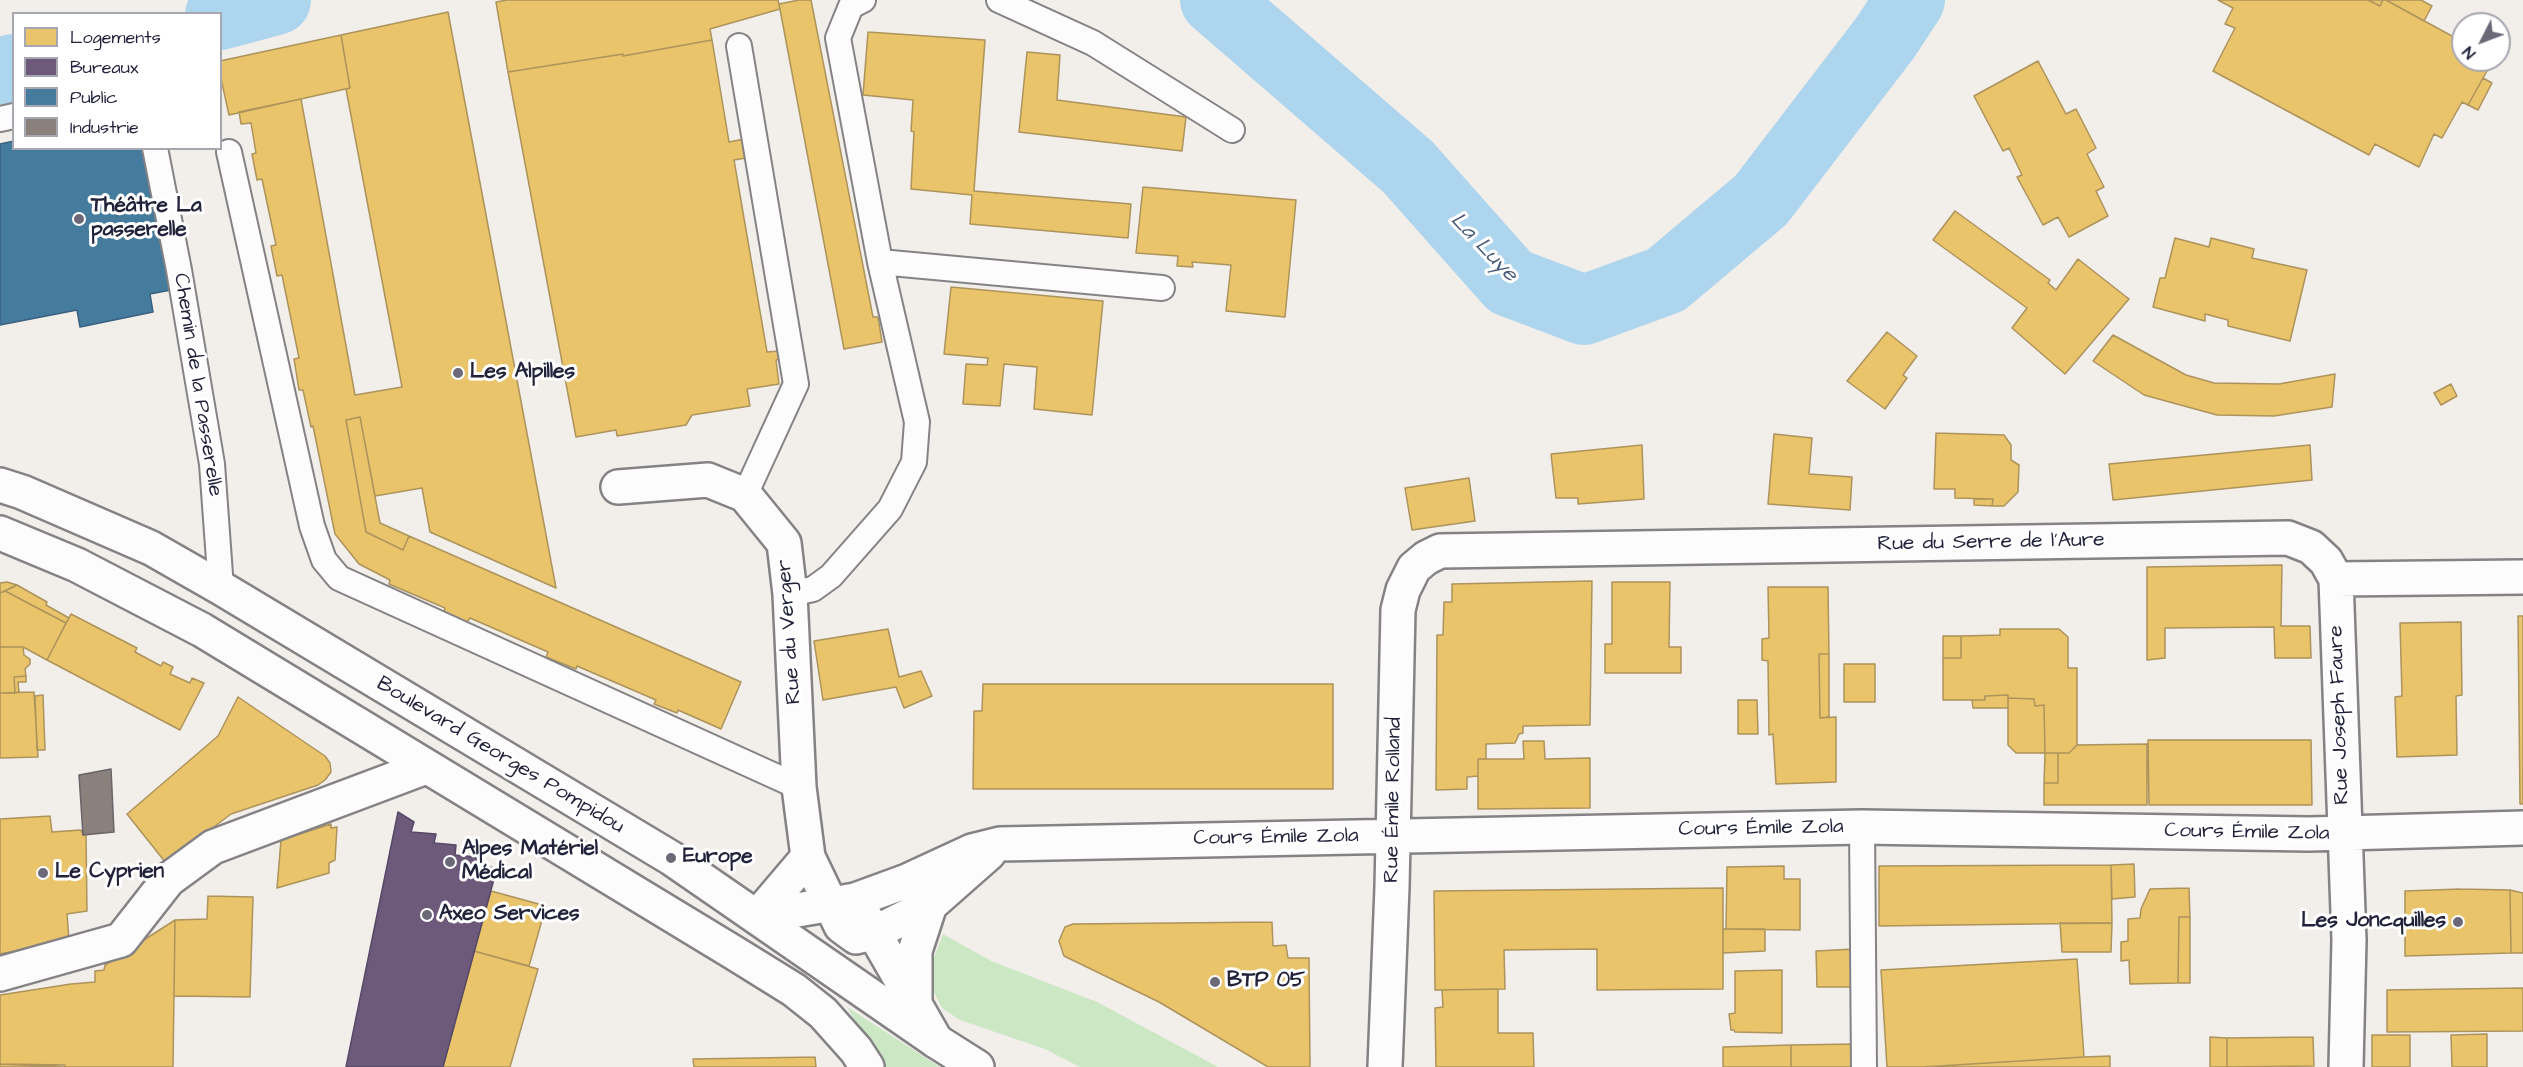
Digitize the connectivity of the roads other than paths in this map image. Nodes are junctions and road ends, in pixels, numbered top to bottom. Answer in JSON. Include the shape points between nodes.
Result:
{"nodes":[{"id":1,"x":863,"y":0,"type":"edge"},
{"id":2,"x":999,"y":0,"type":"edge"},
{"id":3,"x":739,"y":46,"type":"dead end"},
{"id":4,"x":1232,"y":130,"type":"dead end"},
{"id":5,"x":155,"y":150,"type":"edge"},
{"id":6,"x":229,"y":152,"type":"dead end"},
{"id":7,"x":880,"y":262,"type":"junction"},
{"id":8,"x":1162,"y":288,"type":"dead end"},
{"id":9,"x":0,"y":485,"type":"edge"},
{"id":10,"x":618,"y":487,"type":"dead end"},
{"id":11,"x":745,"y":495,"type":"junction"},
{"id":12,"x":0,"y":533,"type":"edge"},
{"id":13,"x":1440,"y":551,"type":"joint"},
{"id":14,"x":2523,"y":577,"type":"edge"},
{"id":15,"x":2336,"y":579,"type":"junction"},
{"id":16,"x":221,"y":588,"type":"junction"},
{"id":17,"x":790,"y":594,"type":"junction"},
{"id":18,"x":426,"y":767,"type":"junction"},
{"id":19,"x":800,"y":797,"type":"junction"},
{"id":20,"x":1862,"y":827,"type":"junction"},
{"id":21,"x":2523,"y":828,"type":"edge"},
{"id":22,"x":2344,"y":834,"type":"junction"},
{"id":23,"x":1393,"y":836,"type":"junction"},
{"id":24,"x":1000,"y":844,"type":"junction"},
{"id":25,"x":808,"y":857,"type":"junction"},
{"id":26,"x":842,"y":902,"type":"junction"},
{"id":27,"x":930,"y":905,"type":"junction"},
{"id":28,"x":757,"y":917,"type":"junction"},
{"id":29,"x":874,"y":933,"type":"junction"},
{"id":30,"x":0,"y":974,"type":"edge"},
{"id":31,"x":915,"y":1005,"type":"junction"},
{"id":32,"x":936,"y":1041,"type":"junction"},
{"id":33,"x":867,"y":1067,"type":"edge"},
{"id":34,"x":977,"y":1067,"type":"edge"},
{"id":35,"x":1385,"y":1067,"type":"edge"},
{"id":36,"x":1864,"y":1067,"type":"edge"},
{"id":37,"x":2346,"y":1067,"type":"edge"}],
"edges":[{"from":1,"to":7,"type":"lane","via":[[851,6],[838,38]]},
{"from":2,"to":4,"type":"lane","via":[[1093,43]]},
{"from":3,"to":11,"type":"lane","via":[[796,384]]},
{"from":5,"to":16,"type":"lane","name":"Chemin de la Passerelle","via":[[212,464]]},
{"from":6,"to":19,"type":"lane","via":[[312,526],[324,560],[339,578]]},
{"from":7,"to":8,"type":"lane"},
{"from":7,"to":17,"type":"lane","via":[[916,422],[914,462],[890,509],[831,576],[813,589]]},
{"from":9,"to":16,"type":"street","name":"Boulevard Georges Pompidou","via":[[151,548]]},
{"from":10,"to":11,"type":"street","name":"Rue du Verger","via":[[708,480]]},
{"from":11,"to":17,"type":"street","name":"Rue du Verger","via":[[784,543]]},
{"from":12,"to":18,"type":"street","via":[[77,565],[202,630]]},
{"from":13,"to":15,"type":"street","name":"Rue du Serre de l'Aure","via":[[2288,538],[2311,547],[2326,561]]},
{"from":13,"to":23,"type":"street","name":"Rue Émile Rolland","via":[[1414,568],[1398,610]]},
{"from":14,"to":15,"type":"street"},
{"from":15,"to":22,"type":"street","name":"Rue Joseph Faure"},
{"from":16,"to":28,"type":"street","name":"Boulevard Georges Pompidou","via":[[671,858]]},
{"from":17,"to":19,"type":"street","name":"Rue du Verger"},
{"from":18,"to":30,"type":"street","via":[[213,847],[168,880],[121,940]]},
{"from":18,"to":33,"type":"street","via":[[794,990],[823,1013]]},
{"from":19,"to":25,"type":"street","name":"Rue du Verger"},
{"from":19,"to":26,"type":"street"},
{"from":20,"to":22,"type":"street","name":"Cours Émile Zola"},
{"from":20,"to":23,"type":"street","name":"Cours Émile Zola"},
{"from":20,"to":36,"type":"lane"},
{"from":21,"to":22,"type":"street","name":"Cours Émile Zola"},
{"from":22,"to":37,"type":"street","name":"Rue Joseph Faure","via":[[2349,940]]},
{"from":23,"to":24,"type":"street","name":"Cours Émile Zola"},
{"from":23,"to":35,"type":"street","name":"Rue Émile Rolland"},
{"from":24,"to":26,"type":"street","name":"Cours Émile Zola","via":[[972,850],[907,881]]},
{"from":24,"to":27,"type":"street"},
{"from":25,"to":26,"type":"street","name":"Rue du Verger"},
{"from":25,"to":28,"type":"street"},
{"from":26,"to":28,"type":"street","name":"Cours Émile Zola"},
{"from":26,"to":29,"type":"street"},
{"from":27,"to":29,"type":"street"},
{"from":27,"to":31,"type":"street","via":[[915,951]]},
{"from":28,"to":32,"type":"street","name":"Boulevard Georges Pompidou"},
{"from":29,"to":31,"type":"street"},
{"from":31,"to":32,"type":"street"},
{"from":32,"to":34,"type":"street","name":"Boulevard Georges Pompidou"}]}
